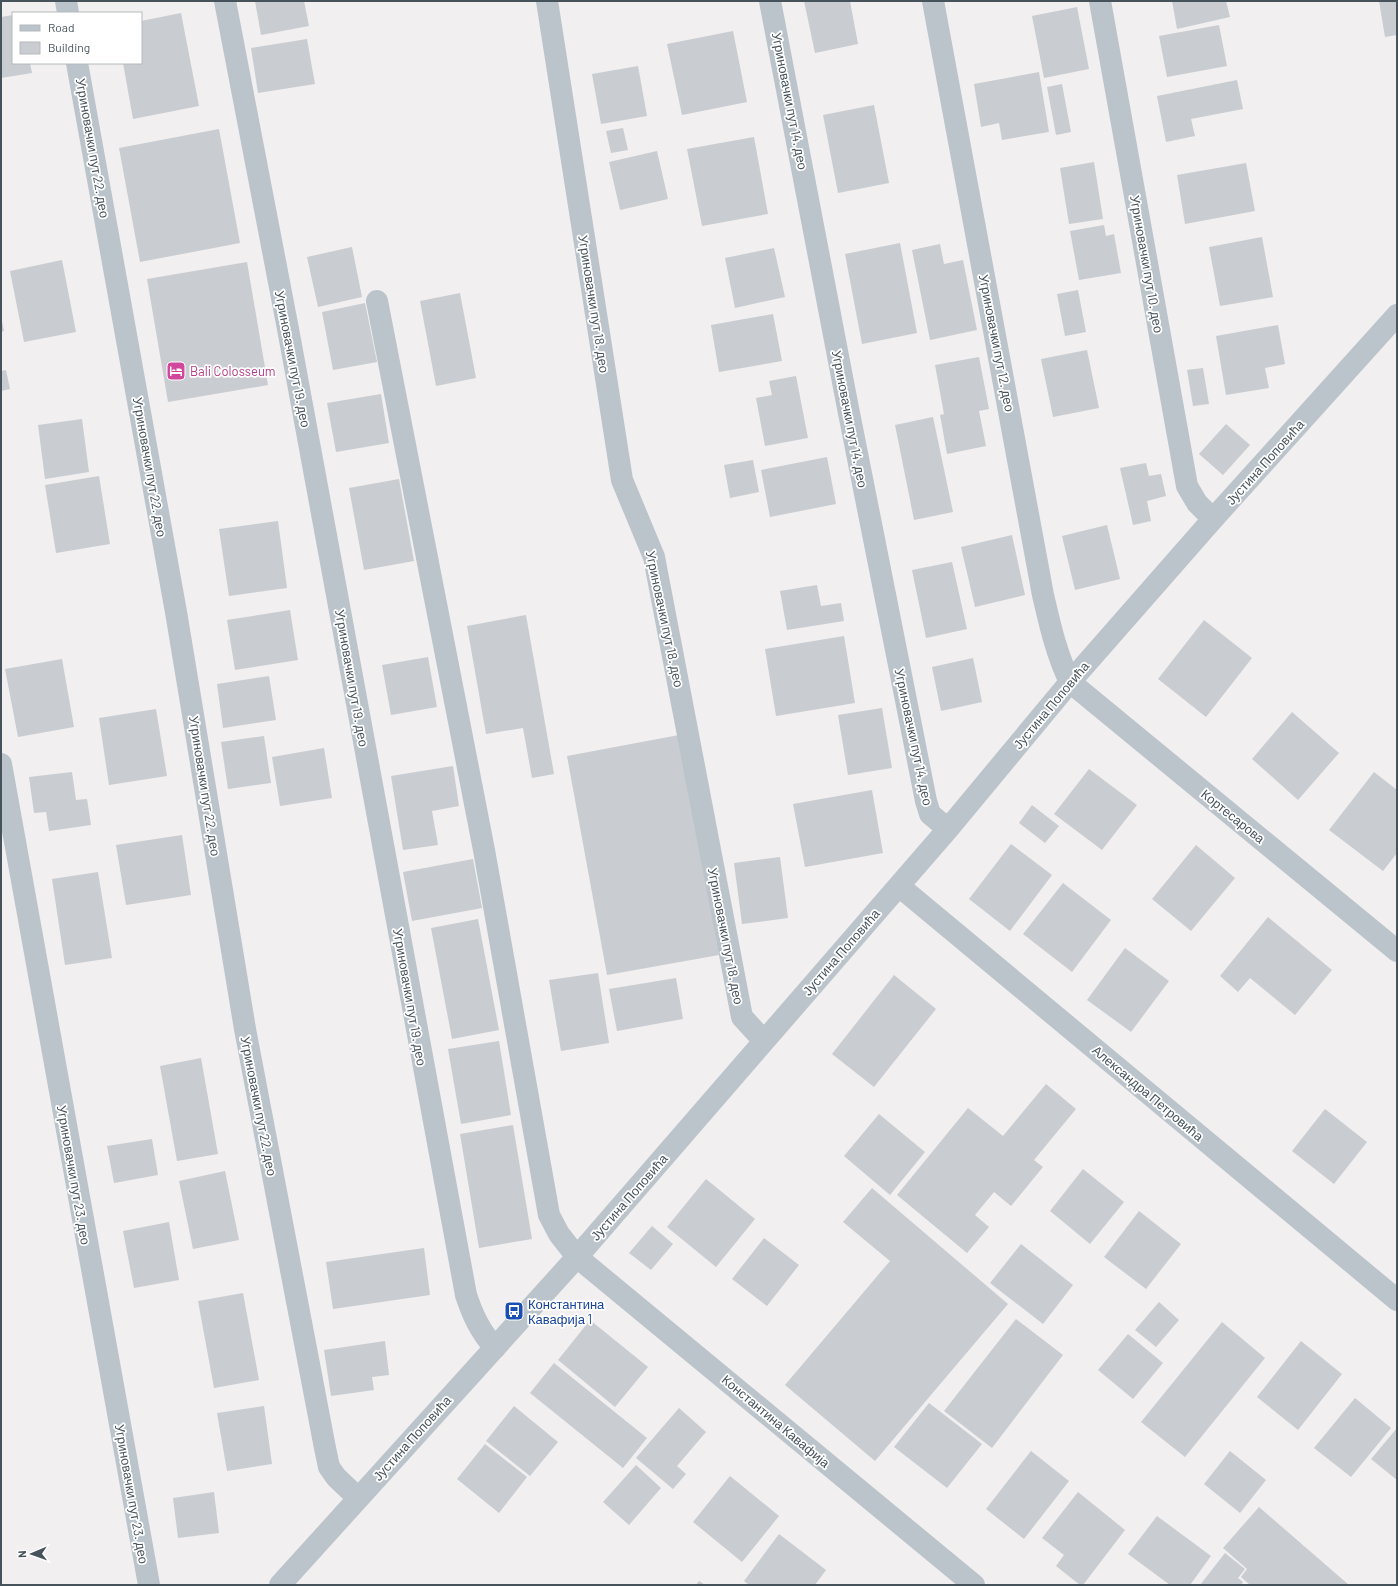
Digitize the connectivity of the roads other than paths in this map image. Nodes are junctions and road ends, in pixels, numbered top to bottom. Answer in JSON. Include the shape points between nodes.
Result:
{"nodes":[{"id":1,"x":66,"y":1,"type":"edge"},
{"id":2,"x":225,"y":1,"type":"edge"},
{"id":3,"x":547,"y":1,"type":"edge"},
{"id":4,"x":770,"y":1,"type":"edge"},
{"id":5,"x":933,"y":1,"type":"edge"},
{"id":6,"x":1100,"y":1,"type":"edge"},
{"id":7,"x":68,"y":12,"type":"edge"},
{"id":8,"x":77,"y":64,"type":"edge"},
{"id":9,"x":377,"y":301,"type":"dead end"},
{"id":10,"x":1397,"y":315,"type":"edge"},
{"id":11,"x":1213,"y":519,"type":"junction"},
{"id":12,"x":1070,"y":682,"type":"junction"},
{"id":13,"x":1,"y":764,"type":"edge"},
{"id":14,"x":948,"y":829,"type":"junction"},
{"id":15,"x":899,"y":886,"type":"junction"},
{"id":16,"x":1397,"y":951,"type":"edge"},
{"id":17,"x":764,"y":1041,"type":"junction"},
{"id":18,"x":577,"y":1257,"type":"junction"},
{"id":19,"x":1397,"y":1300,"type":"edge"},
{"id":20,"x":495,"y":1348,"type":"junction"},
{"id":21,"x":358,"y":1498,"type":"junction"},
{"id":22,"x":149,"y":1585,"type":"edge"},
{"id":23,"x":280,"y":1585,"type":"edge"},
{"id":24,"x":974,"y":1585,"type":"edge"}],
"edges":[{"from":1,"to":7,"type":"street"},
{"from":2,"to":20,"type":"street","name":"Угриновачки пут 19. део","via":[[466,1296],[475,1320]]},
{"from":3,"to":17,"type":"street","name":"Угриновачки пут 18. део","via":[[622,480],[654,557],[742,1017]]},
{"from":4,"to":14,"type":"street","name":"Угриновачки пут 14. део","via":[[846,403],[926,801],[930,814]]},
{"from":5,"to":12,"type":"street","name":"Угриновачки пут 12. део","via":[[1045,602],[1053,640]]},
{"from":6,"to":11,"type":"street","name":"Угриновачки пут 10. део","via":[[1187,486],[1197,503]]},
{"from":8,"to":21,"type":"street","name":"Угриновачки пут 22. део","via":[[176,612],[245,1028],[322,1434],[329,1467]]},
{"from":9,"to":18,"type":"street","name":"Константина Кавафија","via":[[484,850],[549,1215],[559,1234]]},
{"from":10,"to":11,"type":"street","name":"Јустина Поповића"},
{"from":11,"to":12,"type":"street","name":"Јустина Поповића"},
{"from":12,"to":14,"type":"street","name":"Јустина Поповића"},
{"from":12,"to":16,"type":"street","name":"Кортесарова"},
{"from":13,"to":22,"type":"street","name":"Угриновачки пут 23. део"},
{"from":14,"to":15,"type":"street","name":"Јустина Поповића"},
{"from":15,"to":17,"type":"street","name":"Јустина Поповића"},
{"from":15,"to":19,"type":"street","name":"Александра Петровића"},
{"from":17,"to":18,"type":"street","name":"Јустина Поповића"},
{"from":18,"to":20,"type":"street","name":"Јустина Поповића"},
{"from":18,"to":24,"type":"street","name":"Константина Кавафија"},
{"from":20,"to":21,"type":"street","name":"Јустина Поповића"},
{"from":21,"to":23,"type":"street","name":"Јустина Поповића"}]}
